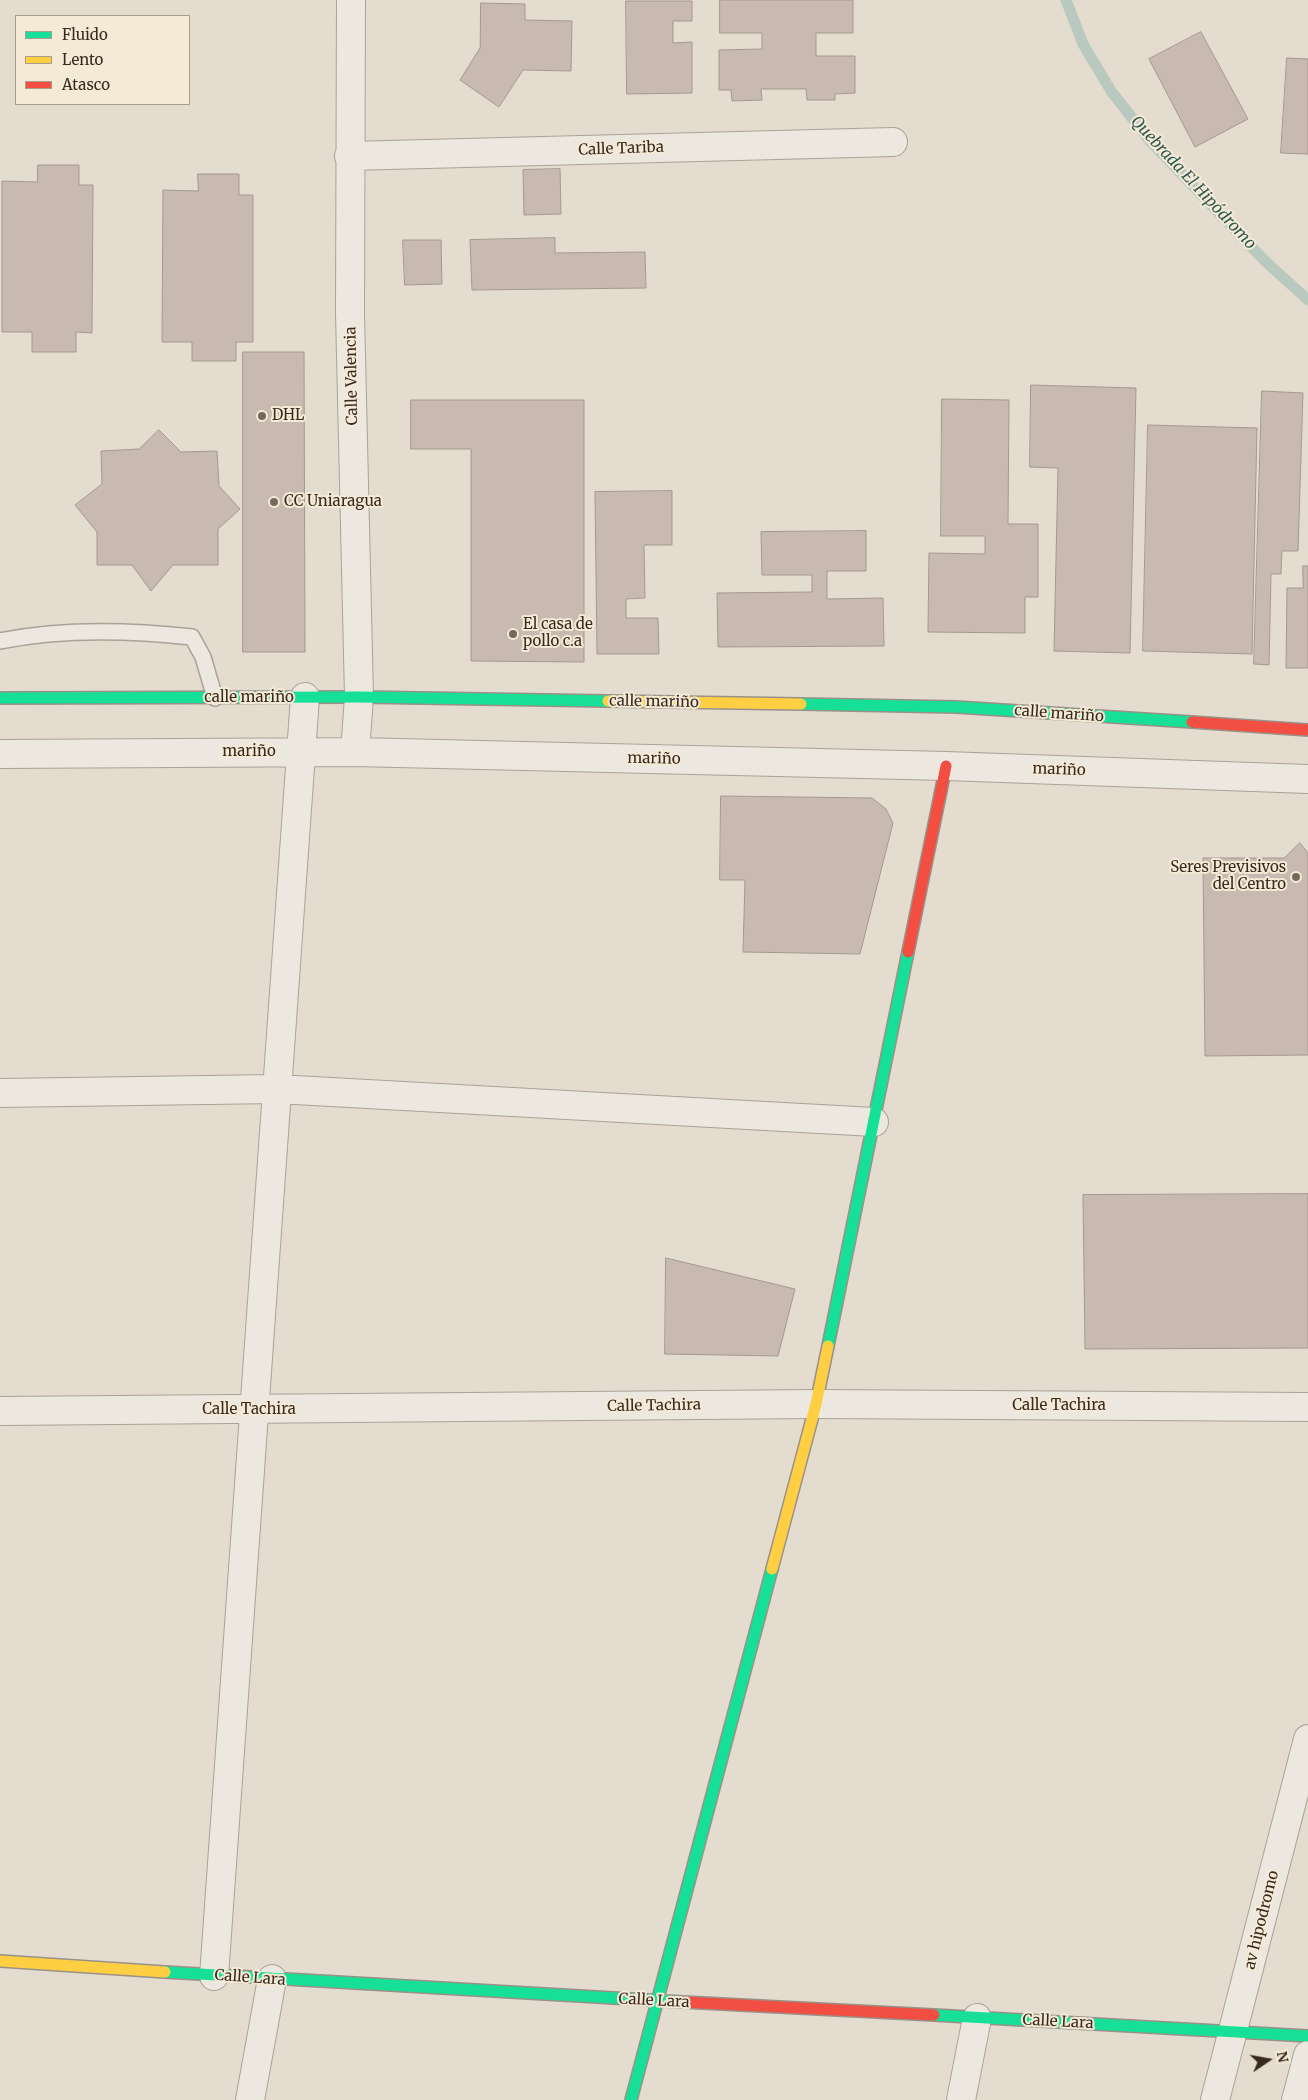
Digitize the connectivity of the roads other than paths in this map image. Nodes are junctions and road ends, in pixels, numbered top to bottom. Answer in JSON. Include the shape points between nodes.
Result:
{"nodes":[{"id":1,"x":351,"y":0,"type":"edge"},
{"id":2,"x":893,"y":142,"type":"dead end"},
{"id":3,"x":349,"y":156,"type":"junction"},
{"id":4,"x":0,"y":641,"type":"edge"},
{"id":5,"x":305,"y":697,"type":"junction"},
{"id":6,"x":359,"y":697,"type":"junction"},
{"id":7,"x":0,"y":698,"type":"edge"},
{"id":8,"x":215,"y":698,"type":"junction"},
{"id":9,"x":1308,"y":730,"type":"edge"},
{"id":10,"x":301,"y":751,"type":"junction"},
{"id":11,"x":355,"y":752,"type":"junction"},
{"id":12,"x":0,"y":754,"type":"edge"},
{"id":13,"x":946,"y":766,"type":"junction"},
{"id":14,"x":1308,"y":778,"type":"edge"},
{"id":15,"x":277,"y":1089,"type":"junction"},
{"id":16,"x":0,"y":1094,"type":"edge"},
{"id":17,"x":874,"y":1122,"type":"junction"},
{"id":18,"x":816,"y":1404,"type":"junction"},
{"id":19,"x":1308,"y":1407,"type":"edge"},
{"id":20,"x":256,"y":1410,"type":"junction"},
{"id":21,"x":0,"y":1411,"type":"edge"},
{"id":22,"x":1308,"y":1739,"type":"edge"},
{"id":23,"x":0,"y":1961,"type":"edge"},
{"id":24,"x":214,"y":1976,"type":"junction"},
{"id":25,"x":272,"y":1979,"type":"junction"},
{"id":26,"x":656,"y":2001,"type":"junction"},
{"id":27,"x":977,"y":2018,"type":"junction"},
{"id":28,"x":1233,"y":2031,"type":"junction"},
{"id":29,"x":1308,"y":2036,"type":"edge"},
{"id":30,"x":1308,"y":2055,"type":"edge"},
{"id":31,"x":250,"y":2100,"type":"edge"},
{"id":32,"x":631,"y":2100,"type":"edge"},
{"id":33,"x":961,"y":2100,"type":"edge"},
{"id":34,"x":1215,"y":2100,"type":"edge"},
{"id":35,"x":1296,"y":2100,"type":"edge"}],
"edges":[{"from":1,"to":3,"type":"street","name":"Calle Valencia"},
{"from":2,"to":3,"type":"street","name":"Calle Tariba"},
{"from":3,"to":6,"type":"street","name":"Calle Valencia"},
{"from":4,"to":8,"type":"lane","via":[[27,635],[130,631],[192,637],[204,657]]},
{"from":5,"to":6,"type":"street","name":"calle mariño"},
{"from":5,"to":8,"type":"street","name":"calle mariño"},
{"from":5,"to":10,"type":"street"},
{"from":6,"to":9,"type":"street","name":"calle mariño","via":[[956,707]]},
{"from":6,"to":11,"type":"street","name":"Calle Valencia"},
{"from":7,"to":8,"type":"street","name":"calle mariño"},
{"from":10,"to":11,"type":"street","name":"mariño"},
{"from":10,"to":12,"type":"street","name":"mariño"},
{"from":10,"to":15,"type":"street"},
{"from":11,"to":13,"type":"street","name":"mariño"},
{"from":13,"to":14,"type":"street","name":"mariño"},
{"from":13,"to":17,"type":"street"},
{"from":15,"to":16,"type":"street"},
{"from":15,"to":17,"type":"street"},
{"from":15,"to":20,"type":"street"},
{"from":17,"to":18,"type":"street"},
{"from":18,"to":19,"type":"street","name":"Calle Tachira"},
{"from":18,"to":20,"type":"street","name":"Calle Tachira"},
{"from":18,"to":26,"type":"street"},
{"from":20,"to":21,"type":"street","name":"Calle Tachira"},
{"from":20,"to":24,"type":"street"},
{"from":22,"to":28,"type":"street","name":"av hipodromo"},
{"from":23,"to":24,"type":"street","name":"Calle Lara"},
{"from":24,"to":25,"type":"street","name":"Calle Lara"},
{"from":25,"to":26,"type":"street","name":"Calle Lara"},
{"from":25,"to":31,"type":"street"},
{"from":26,"to":27,"type":"street","name":"Calle Lara"},
{"from":26,"to":32,"type":"street"},
{"from":27,"to":28,"type":"street","name":"Calle Lara"},
{"from":27,"to":33,"type":"street"},
{"from":28,"to":29,"type":"street","name":"Calle Lara"},
{"from":28,"to":34,"type":"street","name":"av hipodromo"},
{"from":30,"to":35,"type":"street"}]}
